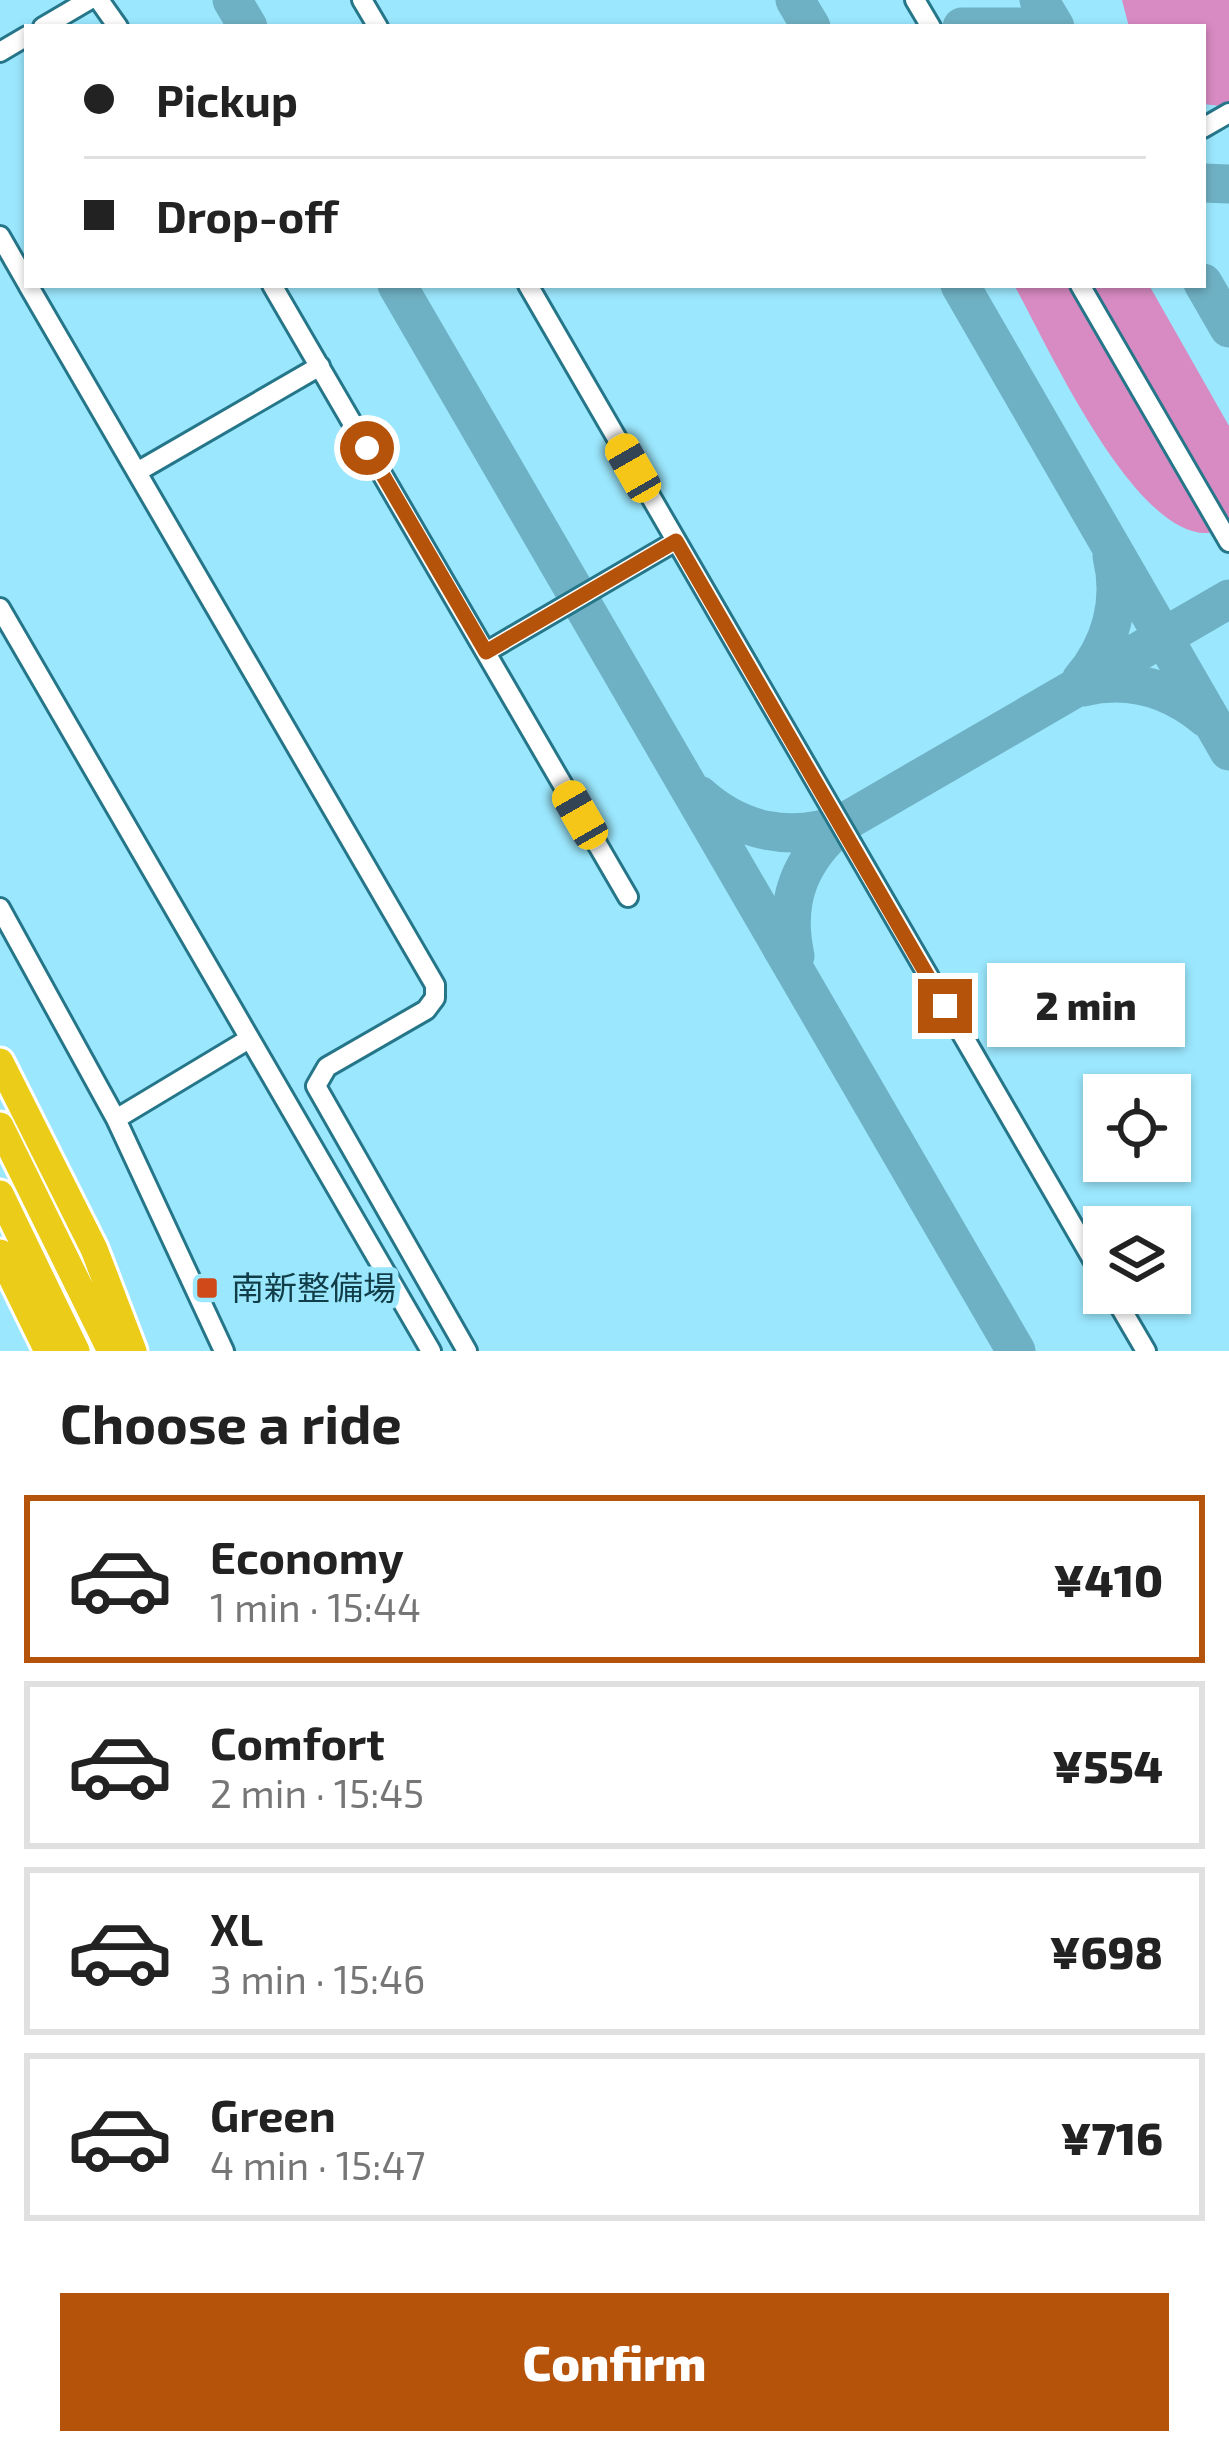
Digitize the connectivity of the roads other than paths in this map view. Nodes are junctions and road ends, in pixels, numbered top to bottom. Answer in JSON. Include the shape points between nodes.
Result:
{"nodes":[{"id":1,"x":89,"y":0,"type":"edge"},
{"id":2,"x":48,"y":24,"type":"edge"},
{"id":3,"x":0,"y":236,"type":"edge"},
{"id":4,"x":24,"y":277,"type":"edge"},
{"id":5,"x":30,"y":288,"type":"edge"},
{"id":6,"x":274,"y":288,"type":"edge"},
{"id":7,"x":530,"y":288,"type":"edge"},
{"id":8,"x":1082,"y":288,"type":"edge"},
{"id":9,"x":320,"y":366,"type":"junction"},
{"id":10,"x":137,"y":472,"type":"junction"},
{"id":11,"x":676,"y":541,"type":"junction"},
{"id":12,"x":1229,"y":542,"type":"edge"},
{"id":13,"x":0,"y":608,"type":"edge"},
{"id":14,"x":486,"y":652,"type":"junction"},
{"id":15,"x":628,"y":897,"type":"dead end"},
{"id":16,"x":0,"y":908,"type":"edge"},
{"id":17,"x":250,"y":1039,"type":"junction"},
{"id":18,"x":0,"y":1061,"type":"edge"},
{"id":19,"x":116,"y":1119,"type":"junction"},
{"id":20,"x":0,"y":1126,"type":"edge"},
{"id":21,"x":0,"y":1194,"type":"edge"},
{"id":22,"x":1083,"y":1244,"type":"edge"},
{"id":23,"x":0,"y":1253,"type":"edge"},
{"id":24,"x":1124,"y":1314,"type":"edge"},
{"id":25,"x":48,"y":1351,"type":"edge"},
{"id":26,"x":76,"y":1351,"type":"edge"},
{"id":27,"x":111,"y":1351,"type":"edge"},
{"id":28,"x":133,"y":1351,"type":"edge"},
{"id":29,"x":224,"y":1351,"type":"edge"},
{"id":30,"x":431,"y":1351,"type":"edge"},
{"id":31,"x":467,"y":1351,"type":"edge"},
{"id":32,"x":1146,"y":1351,"type":"edge"}],
"edges":[{"from":1,"to":2,"type":"street"},
{"from":3,"to":4,"type":"street"},
{"from":5,"to":10,"type":"street"},
{"from":6,"to":9,"type":"street"},
{"from":7,"to":11,"type":"street"},
{"from":8,"to":12,"type":"street"},
{"from":9,"to":10,"type":"street"},
{"from":9,"to":14,"type":"street"},
{"from":10,"to":31,"type":"street","via":[[435,986],[425,1010],[327,1067],[316,1086]]},
{"from":11,"to":14,"type":"street"},
{"from":11,"to":22,"type":"street"},
{"from":13,"to":17,"type":"street"},
{"from":14,"to":15,"type":"street"},
{"from":16,"to":19,"type":"street"},
{"from":17,"to":19,"type":"street"},
{"from":17,"to":30,"type":"street"},
{"from":18,"to":28,"type":"highway","via":[[94,1249]]},
{"from":19,"to":29,"type":"street"},
{"from":20,"to":27,"type":"highway"},
{"from":21,"to":26,"type":"highway"},
{"from":23,"to":25,"type":"highway"},
{"from":24,"to":32,"type":"street"}]}
